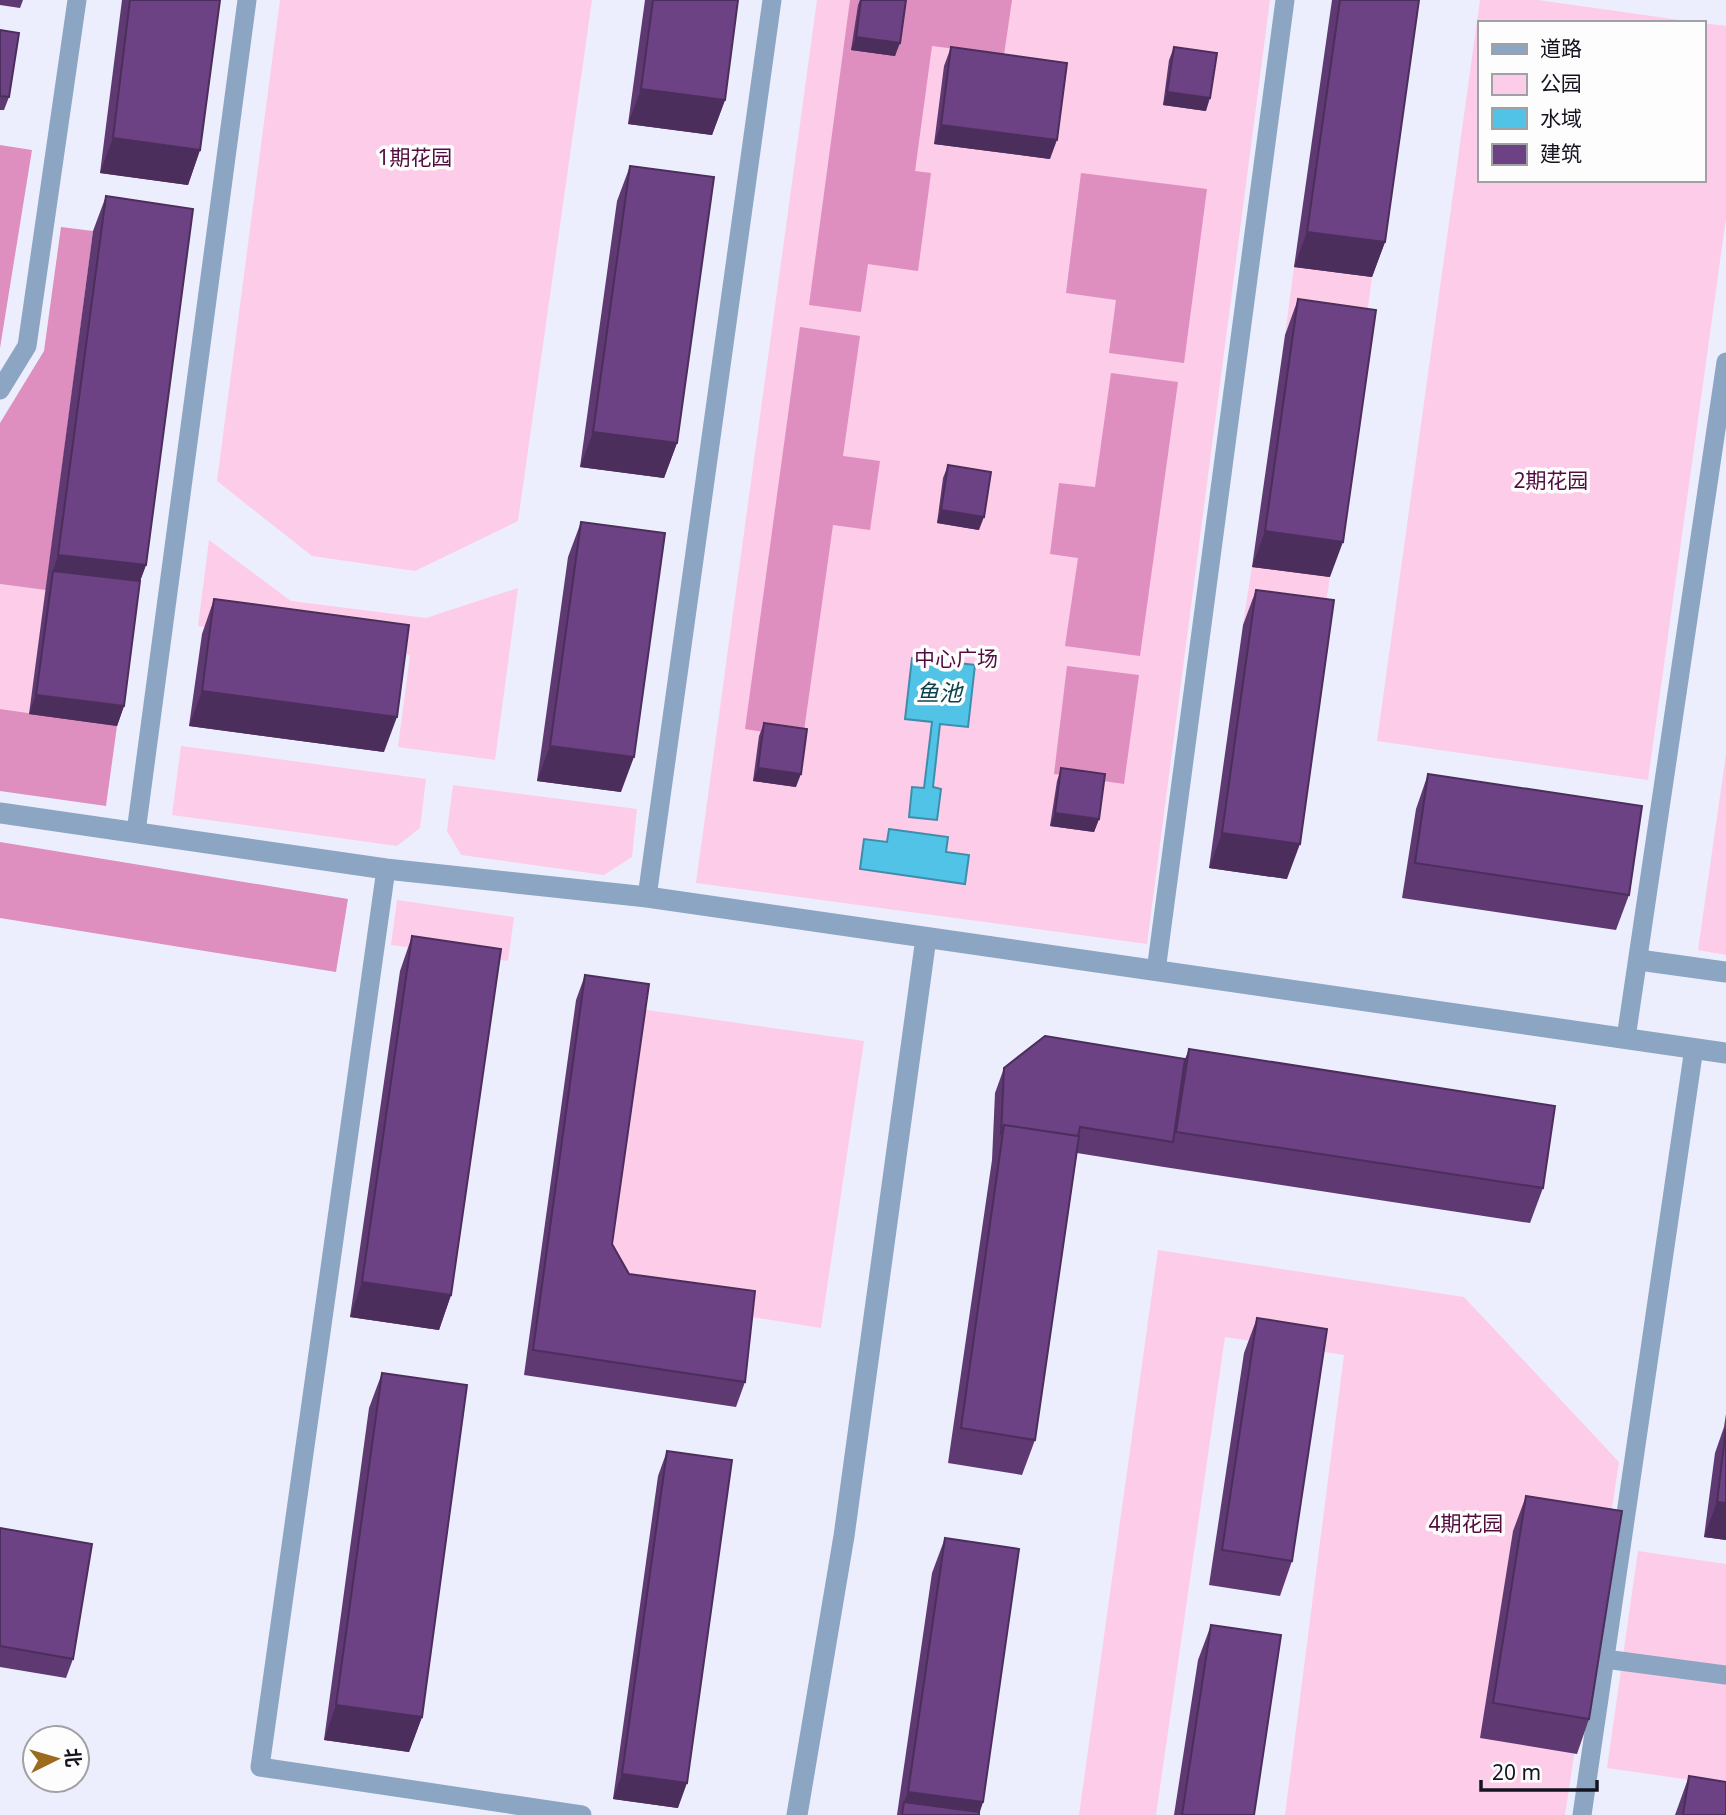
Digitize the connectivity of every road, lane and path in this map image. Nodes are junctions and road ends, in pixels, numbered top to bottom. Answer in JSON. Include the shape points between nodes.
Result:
{"nodes":[{"id":1,"x":76,"y":0,"type":"edge"},
{"id":2,"x":247,"y":0,"type":"edge"},
{"id":3,"x":772,"y":0,"type":"edge"},
{"id":4,"x":1285,"y":0,"type":"edge"},
{"id":5,"x":1726,"y":362,"type":"edge"},
{"id":6,"x":0,"y":390,"type":"edge"},
{"id":7,"x":0,"y":813,"type":"edge"},
{"id":8,"x":136,"y":832,"type":"junction"},
{"id":9,"x":386,"y":869,"type":"junction"},
{"id":10,"x":648,"y":897,"type":"junction"},
{"id":11,"x":926,"y":938,"type":"junction"},
{"id":12,"x":1639,"y":960,"type":"junction"},
{"id":13,"x":1156,"y":971,"type":"junction"},
{"id":14,"x":1726,"y":972,"type":"edge"},
{"id":15,"x":1626,"y":1038,"type":"junction"},
{"id":16,"x":1694,"y":1048,"type":"junction"},
{"id":17,"x":1726,"y":1053,"type":"edge"},
{"id":18,"x":1605,"y":1659,"type":"junction"},
{"id":19,"x":1726,"y":1675,"type":"edge"},
{"id":20,"x":582,"y":1815,"type":"edge"},
{"id":21,"x":797,"y":1815,"type":"edge"},
{"id":22,"x":1582,"y":1815,"type":"edge"}],
"edges":[{"from":1,"to":6,"type":"lane","via":[[27,346]]},
{"from":2,"to":8,"type":"lane"},
{"from":3,"to":10,"type":"lane"},
{"from":4,"to":13,"type":"lane"},
{"from":5,"to":12,"type":"lane"},
{"from":7,"to":8,"type":"street"},
{"from":8,"to":9,"type":"street"},
{"from":9,"to":10,"type":"street"},
{"from":9,"to":20,"type":"lane","via":[[260,1767]]},
{"from":10,"to":11,"type":"street"},
{"from":11,"to":13,"type":"street"},
{"from":11,"to":21,"type":"street","via":[[844,1536]]},
{"from":12,"to":14,"type":"street"},
{"from":12,"to":15,"type":"lane"},
{"from":13,"to":15,"type":"street"},
{"from":15,"to":16,"type":"street"},
{"from":16,"to":17,"type":"street"},
{"from":16,"to":18,"type":"lane"},
{"from":18,"to":19,"type":"lane"},
{"from":18,"to":22,"type":"lane"}]}
